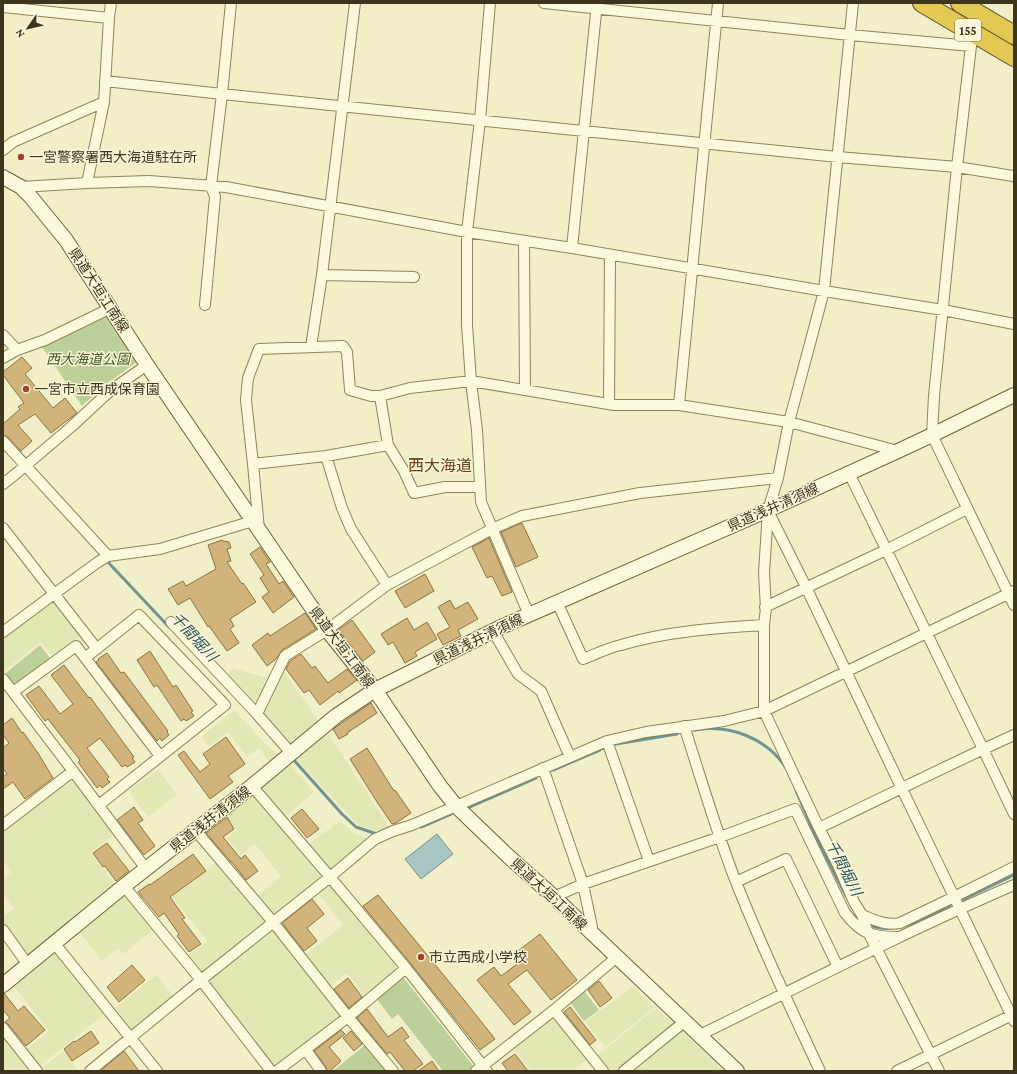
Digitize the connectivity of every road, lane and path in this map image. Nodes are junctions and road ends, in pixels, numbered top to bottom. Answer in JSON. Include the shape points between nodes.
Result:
{"nodes":[{"id":1,"x":111,"y":3,"type":"edge"},
{"id":2,"x":231,"y":3,"type":"edge"},
{"id":3,"x":355,"y":3,"type":"edge"},
{"id":4,"x":490,"y":3,"type":"edge"},
{"id":5,"x":544,"y":3,"type":"edge"},
{"id":6,"x":718,"y":3,"type":"edge"},
{"id":7,"x":853,"y":3,"type":"edge"},
{"id":8,"x":922,"y":3,"type":"edge"},
{"id":9,"x":965,"y":4,"type":"edge"},
{"id":10,"x":597,"y":6,"type":"edge"},
{"id":11,"x":3,"y":7,"type":"edge"},
{"id":12,"x":109,"y":18,"type":"junction"},
{"id":13,"x":716,"y":22,"type":"junction"},
{"id":14,"x":1014,"y":35,"type":"edge"},
{"id":15,"x":850,"y":36,"type":"junction"},
{"id":16,"x":972,"y":40,"type":"junction"},
{"id":17,"x":1014,"y":57,"type":"edge"},
{"id":18,"x":105,"y":81,"type":"junction"},
{"id":19,"x":222,"y":94,"type":"junction"},
{"id":20,"x":104,"y":102,"type":"junction"},
{"id":21,"x":342,"y":106,"type":"junction"},
{"id":22,"x":480,"y":120,"type":"junction"},
{"id":23,"x":584,"y":131,"type":"junction"},
{"id":24,"x":705,"y":142,"type":"junction"},
{"id":25,"x":3,"y":150,"type":"edge"},
{"id":26,"x":838,"y":157,"type":"junction"},
{"id":27,"x":956,"y":167,"type":"junction"},
{"id":28,"x":3,"y":176,"type":"edge"},
{"id":29,"x":1014,"y":176,"type":"edge"},
{"id":30,"x":87,"y":182,"type":"junction"},
{"id":31,"x":211,"y":186,"type":"junction"},
{"id":32,"x":21,"y":187,"type":"junction"},
{"id":33,"x":331,"y":206,"type":"junction"},
{"id":34,"x":467,"y":232,"type":"junction"},
{"id":35,"x":524,"y":241,"type":"junction"},
{"id":36,"x":572,"y":248,"type":"junction"},
{"id":37,"x":610,"y":255,"type":"junction"},
{"id":38,"x":692,"y":268,"type":"junction"},
{"id":39,"x":322,"y":275,"type":"junction"},
{"id":40,"x":414,"y":277,"type":"dead end"},
{"id":41,"x":824,"y":291,"type":"junction"},
{"id":42,"x":205,"y":305,"type":"dead end"},
{"id":43,"x":112,"y":308,"type":"junction"},
{"id":44,"x":942,"y":310,"type":"junction"},
{"id":45,"x":1014,"y":324,"type":"edge"},
{"id":46,"x":3,"y":334,"type":"edge"},
{"id":47,"x":311,"y":347,"type":"junction"},
{"id":48,"x":17,"y":350,"type":"junction"},
{"id":49,"x":3,"y":358,"type":"edge"},
{"id":50,"x":147,"y":365,"type":"junction"},
{"id":51,"x":471,"y":381,"type":"junction"},
{"id":52,"x":525,"y":390,"type":"junction"},
{"id":53,"x":1014,"y":395,"type":"edge"},
{"id":54,"x":380,"y":396,"type":"junction"},
{"id":55,"x":609,"y":404,"type":"junction"},
{"id":56,"x":678,"y":405,"type":"junction"},
{"id":57,"x":789,"y":422,"type":"junction"},
{"id":58,"x":932,"y":435,"type":"junction"},
{"id":59,"x":3,"y":440,"type":"edge"},
{"id":60,"x":388,"y":445,"type":"junction"},
{"id":61,"x":898,"y":451,"type":"junction"},
{"id":62,"x":326,"y":456,"type":"junction"},
{"id":63,"x":253,"y":464,"type":"junction"},
{"id":64,"x":23,"y":468,"type":"junction"},
{"id":65,"x":849,"y":473,"type":"junction"},
{"id":66,"x":778,"y":478,"type":"junction"},
{"id":67,"x":3,"y":484,"type":"edge"},
{"id":68,"x":480,"y":487,"type":"junction"},
{"id":69,"x":967,"y":509,"type":"junction"},
{"id":70,"x":768,"y":510,"type":"junction"},
{"id":71,"x":256,"y":525,"type":"junction"},
{"id":72,"x":3,"y":528,"type":"edge"},
{"id":73,"x":492,"y":529,"type":"junction"},
{"id":74,"x":886,"y":550,"type":"junction"},
{"id":75,"x":104,"y":559,"type":"junction"},
{"id":76,"x":387,"y":586,"type":"junction"},
{"id":77,"x":806,"y":587,"type":"junction"},
{"id":78,"x":1011,"y":592,"type":"edge"},
{"id":79,"x":54,"y":594,"type":"junction"},
{"id":80,"x":557,"y":602,"type":"junction"},
{"id":81,"x":1014,"y":605,"type":"edge"},
{"id":82,"x":765,"y":607,"type":"junction"},
{"id":83,"x":529,"y":614,"type":"junction"},
{"id":84,"x":171,"y":622,"type":"dead end"},
{"id":85,"x":764,"y":625,"type":"junction"},
{"id":86,"x":327,"y":630,"type":"junction"},
{"id":87,"x":493,"y":631,"type":"junction"},
{"id":88,"x":3,"y":632,"type":"edge"},
{"id":89,"x":927,"y":632,"type":"junction"},
{"id":90,"x":97,"y":649,"type":"junction"},
{"id":91,"x":85,"y":658,"type":"junction"},
{"id":92,"x":846,"y":672,"type":"junction"},
{"id":93,"x":3,"y":679,"type":"edge"},
{"id":94,"x":374,"y":690,"type":"junction"},
{"id":95,"x":13,"y":692,"type":"junction"},
{"id":96,"x":764,"y":711,"type":"junction"},
{"id":97,"x":257,"y":714,"type":"junction"},
{"id":98,"x":684,"y":726,"type":"junction"},
{"id":99,"x":1014,"y":735,"type":"edge"},
{"id":100,"x":607,"y":741,"type":"junction"},
{"id":101,"x":984,"y":749,"type":"junction"},
{"id":102,"x":160,"y":756,"type":"junction"},
{"id":103,"x":288,"y":756,"type":"junction"},
{"id":104,"x":570,"y":757,"type":"junction"},
{"id":105,"x":543,"y":768,"type":"junction"},
{"id":106,"x":73,"y":771,"type":"junction"},
{"id":107,"x":252,"y":786,"type":"junction"},
{"id":108,"x":902,"y":789,"type":"junction"},
{"id":109,"x":99,"y":805,"type":"junction"},
{"id":110,"x":456,"y":806,"type":"junction"},
{"id":111,"x":1014,"y":814,"type":"edge"},
{"id":112,"x":3,"y":825,"type":"edge"},
{"id":113,"x":813,"y":829,"type":"junction"},
{"id":114,"x":196,"y":831,"type":"junction"},
{"id":115,"x":720,"y":837,"type":"junction"},
{"id":116,"x":649,"y":861,"type":"junction"},
{"id":117,"x":1014,"y":867,"type":"edge"},
{"id":118,"x":146,"y":869,"type":"junction"},
{"id":119,"x":330,"y":877,"type":"junction"},
{"id":120,"x":736,"y":882,"type":"junction"},
{"id":121,"x":583,"y":884,"type":"junction"},
{"id":122,"x":1014,"y":885,"type":"edge"},
{"id":123,"x":124,"y":886,"type":"junction"},
{"id":124,"x":554,"y":897,"type":"junction"},
{"id":125,"x":957,"y":903,"type":"junction"},
{"id":126,"x":862,"y":917,"type":"junction"},
{"id":127,"x":273,"y":922,"type":"junction"},
{"id":128,"x":3,"y":930,"type":"edge"},
{"id":129,"x":868,"y":932,"type":"junction"},
{"id":130,"x":592,"y":933,"type":"junction"},
{"id":131,"x":900,"y":937,"type":"junction"},
{"id":132,"x":55,"y":944,"type":"junction"},
{"id":133,"x":876,"y":948,"type":"junction"},
{"id":134,"x":617,"y":957,"type":"junction"},
{"id":135,"x":28,"y":965,"type":"junction"},
{"id":136,"x":838,"y":967,"type":"junction"},
{"id":137,"x":406,"y":968,"type":"junction"},
{"id":138,"x":201,"y":980,"type":"junction"},
{"id":139,"x":3,"y":985,"type":"edge"},
{"id":140,"x":784,"y":994,"type":"junction"},
{"id":141,"x":554,"y":1010,"type":"junction"},
{"id":142,"x":348,"y":1017,"type":"junction"},
{"id":143,"x":1013,"y":1017,"type":"edge"},
{"id":144,"x":684,"y":1022,"type":"junction"},
{"id":145,"x":3,"y":1028,"type":"edge"},
{"id":146,"x":700,"y":1035,"type":"junction"},
{"id":147,"x":131,"y":1038,"type":"junction"},
{"id":148,"x":306,"y":1050,"type":"junction"},
{"id":149,"x":931,"y":1055,"type":"junction"},
{"id":150,"x":482,"y":1069,"type":"edge"},
{"id":151,"x":37,"y":1071,"type":"edge"},
{"id":152,"x":90,"y":1071,"type":"edge"},
{"id":153,"x":157,"y":1071,"type":"edge"},
{"id":154,"x":271,"y":1071,"type":"edge"},
{"id":155,"x":277,"y":1071,"type":"edge"},
{"id":156,"x":322,"y":1071,"type":"edge"},
{"id":157,"x":393,"y":1071,"type":"edge"},
{"id":158,"x":603,"y":1071,"type":"edge"},
{"id":159,"x":624,"y":1071,"type":"edge"},
{"id":160,"x":737,"y":1071,"type":"edge"},
{"id":161,"x":820,"y":1071,"type":"edge"},
{"id":162,"x":897,"y":1071,"type":"edge"},
{"id":163,"x":939,"y":1071,"type":"edge"}],
"edges":[{"from":1,"to":12,"type":"street"},
{"from":2,"to":19,"type":"street"},
{"from":3,"to":21,"type":"street"},
{"from":4,"to":22,"type":"street"},
{"from":5,"to":10,"type":"street"},
{"from":6,"to":13,"type":"street"},
{"from":7,"to":15,"type":"street"},
{"from":8,"to":16,"type":"highway","number":"155"},
{"from":9,"to":14,"type":"highway","number":"155"},
{"from":10,"to":13,"type":"street"},
{"from":10,"to":23,"type":"street"},
{"from":11,"to":12,"type":"street"},
{"from":12,"to":18,"type":"street"},
{"from":13,"to":15,"type":"street"},
{"from":13,"to":24,"type":"street"},
{"from":15,"to":16,"type":"street"},
{"from":15,"to":26,"type":"street"},
{"from":16,"to":17,"type":"highway","number":"155"},
{"from":16,"to":27,"type":"street"},
{"from":18,"to":19,"type":"street"},
{"from":18,"to":20,"type":"street"},
{"from":19,"to":21,"type":"street"},
{"from":19,"to":31,"type":"street"},
{"from":20,"to":25,"type":"street","via":[[13,142]]},
{"from":20,"to":30,"type":"street"},
{"from":21,"to":22,"type":"street"},
{"from":21,"to":33,"type":"street"},
{"from":22,"to":23,"type":"street"},
{"from":22,"to":34,"type":"street"},
{"from":23,"to":24,"type":"street"},
{"from":23,"to":36,"type":"street"},
{"from":24,"to":26,"type":"street"},
{"from":24,"to":38,"type":"street"},
{"from":26,"to":27,"type":"street"},
{"from":26,"to":41,"type":"street"},
{"from":27,"to":29,"type":"street"},
{"from":27,"to":44,"type":"street"},
{"from":28,"to":32,"type":"main road","name":"県道大垣江南線"},
{"from":30,"to":31,"type":"street","via":[[149,181]]},
{"from":30,"to":32,"type":"street"},
{"from":31,"to":33,"type":"street"},
{"from":31,"to":42,"type":"street","via":[[215,197]]},
{"from":32,"to":43,"type":"main road","name":"県道大垣江南線","via":[[66,240]]},
{"from":33,"to":34,"type":"street"},
{"from":33,"to":39,"type":"street"},
{"from":34,"to":35,"type":"street"},
{"from":34,"to":51,"type":"street","via":[[467,325]]},
{"from":35,"to":36,"type":"street"},
{"from":35,"to":52,"type":"street"},
{"from":36,"to":37,"type":"street"},
{"from":37,"to":38,"type":"street"},
{"from":37,"to":55,"type":"street"},
{"from":38,"to":41,"type":"street"},
{"from":38,"to":56,"type":"street"},
{"from":39,"to":40,"type":"street"},
{"from":39,"to":47,"type":"street"},
{"from":41,"to":44,"type":"street"},
{"from":41,"to":57,"type":"street"},
{"from":43,"to":48,"type":"street"},
{"from":43,"to":50,"type":"main road","name":"県道大垣江南線"},
{"from":44,"to":45,"type":"street"},
{"from":44,"to":58,"type":"street"},
{"from":46,"to":48,"type":"street"},
{"from":47,"to":54,"type":"street","via":[[343,346],[348,352],[350,390]]},
{"from":47,"to":63,"type":"street","via":[[259,349],[248,378],[246,400]]},
{"from":48,"to":49,"type":"street"},
{"from":50,"to":64,"type":"street","via":[[111,390]]},
{"from":50,"to":71,"type":"main road","name":"県道大垣江南線"},
{"from":51,"to":52,"type":"street"},
{"from":51,"to":54,"type":"street","via":[[410,388]]},
{"from":51,"to":68,"type":"street"},
{"from":52,"to":55,"type":"street"},
{"from":53,"to":58,"type":"main road","name":"県道浅井清須線"},
{"from":54,"to":60,"type":"street"},
{"from":55,"to":56,"type":"street"},
{"from":56,"to":57,"type":"street"},
{"from":57,"to":61,"type":"street"},
{"from":57,"to":66,"type":"street"},
{"from":58,"to":61,"type":"main road","name":"県道浅井清須線"},
{"from":58,"to":69,"type":"street"},
{"from":59,"to":64,"type":"street"},
{"from":60,"to":62,"type":"street"},
{"from":60,"to":68,"type":"street","via":[[414,493],[445,488]]},
{"from":61,"to":65,"type":"main road","name":"県道浅井清須線"},
{"from":62,"to":63,"type":"street"},
{"from":62,"to":76,"type":"street","via":[[351,529]]},
{"from":63,"to":71,"type":"street"},
{"from":64,"to":67,"type":"street"},
{"from":64,"to":75,"type":"street"},
{"from":65,"to":70,"type":"main road","name":"県道浅井清須線"},
{"from":65,"to":74,"type":"street"},
{"from":66,"to":70,"type":"street"},
{"from":66,"to":73,"type":"street","via":[[640,493],[522,516]]},
{"from":68,"to":73,"type":"street","via":[[481,502]]},
{"from":69,"to":74,"type":"street"},
{"from":69,"to":78,"type":"street"},
{"from":70,"to":77,"type":"street"},
{"from":70,"to":80,"type":"main road","name":"県道浅井清須線"},
{"from":70,"to":82,"type":"street","via":[[764,573]]},
{"from":71,"to":75,"type":"street"},
{"from":71,"to":86,"type":"main road","name":"県道大垣江南線"},
{"from":72,"to":79,"type":"street"},
{"from":73,"to":76,"type":"street"},
{"from":73,"to":83,"type":"street"},
{"from":74,"to":77,"type":"street"},
{"from":74,"to":89,"type":"street"},
{"from":75,"to":79,"type":"street"},
{"from":76,"to":86,"type":"street"},
{"from":77,"to":82,"type":"street"},
{"from":77,"to":92,"type":"street"},
{"from":78,"to":81,"type":"street"},
{"from":78,"to":89,"type":"street"},
{"from":79,"to":88,"type":"street"},
{"from":79,"to":90,"type":"street"},
{"from":80,"to":83,"type":"main road","name":"県道浅井清須線"},
{"from":80,"to":85,"type":"street","via":[[583,659],[619,645],[652,637]]},
{"from":82,"to":85,"type":"street"},
{"from":83,"to":87,"type":"main road","name":"県道浅井清須線"},
{"from":84,"to":97,"type":"street"},
{"from":85,"to":96,"type":"street"},
{"from":86,"to":94,"type":"main road","name":"県道大垣江南線"},
{"from":86,"to":97,"type":"street","via":[[285,656]]},
{"from":87,"to":94,"type":"main road","name":"県道浅井清須線"},
{"from":87,"to":104,"type":"street","via":[[518,674],[541,691]]},
{"from":89,"to":92,"type":"street"},
{"from":89,"to":101,"type":"street"},
{"from":90,"to":91,"type":"street"},
{"from":90,"to":102,"type":"street","via":[[139,615],[225,705]]},
{"from":91,"to":95,"type":"street","via":[[76,646]]},
{"from":91,"to":102,"type":"street"},
{"from":92,"to":96,"type":"street"},
{"from":92,"to":108,"type":"street"},
{"from":93,"to":95,"type":"street"},
{"from":94,"to":103,"type":"main road","name":"県道浅井清須線","via":[[336,716]]},
{"from":94,"to":110,"type":"main road","name":"県道大垣江南線"},
{"from":95,"to":106,"type":"street"},
{"from":96,"to":98,"type":"street","via":[[724,722]]},
{"from":96,"to":113,"type":"street"},
{"from":97,"to":103,"type":"street"},
{"from":98,"to":100,"type":"street"},
{"from":98,"to":115,"type":"street"},
{"from":99,"to":101,"type":"street"},
{"from":100,"to":104,"type":"street"},
{"from":100,"to":116,"type":"street"},
{"from":101,"to":108,"type":"street"},
{"from":101,"to":111,"type":"street"},
{"from":102,"to":109,"type":"street"},
{"from":103,"to":107,"type":"main road","name":"県道浅井清須線"},
{"from":104,"to":105,"type":"street"},
{"from":105,"to":110,"type":"street"},
{"from":105,"to":121,"type":"street"},
{"from":106,"to":109,"type":"street"},
{"from":106,"to":112,"type":"street"},
{"from":107,"to":114,"type":"main road","name":"県道浅井清須線"},
{"from":107,"to":119,"type":"street"},
{"from":108,"to":113,"type":"street"},
{"from":108,"to":125,"type":"street"},
{"from":109,"to":118,"type":"street"},
{"from":110,"to":119,"type":"street","via":[[375,839]]},
{"from":110,"to":124,"type":"main road","name":"県道大垣江南線"},
{"from":113,"to":115,"type":"street","via":[[795,809]]},
{"from":113,"to":126,"type":"street","via":[[838,865]]},
{"from":113,"to":129,"type":"street","via":[[844,913],[852,923]]},
{"from":114,"to":118,"type":"main road","name":"県道浅井清須線"},
{"from":114,"to":127,"type":"street"},
{"from":115,"to":116,"type":"street"},
{"from":115,"to":120,"type":"street"},
{"from":116,"to":121,"type":"street"},
{"from":117,"to":125,"type":"street"},
{"from":118,"to":123,"type":"main road","name":"県道浅井清須線"},
{"from":119,"to":127,"type":"street"},
{"from":119,"to":137,"type":"street"},
{"from":120,"to":136,"type":"street","via":[[786,859]]},
{"from":120,"to":140,"type":"street"},
{"from":121,"to":124,"type":"street"},
{"from":121,"to":130,"type":"street"},
{"from":122,"to":125,"type":"street"},
{"from":123,"to":132,"type":"main road","name":"県道浅井清須線"},
{"from":123,"to":138,"type":"street"},
{"from":124,"to":130,"type":"main road","name":"県道大垣江南線"},
{"from":125,"to":126,"type":"street","via":[[894,924]]},
{"from":125,"to":131,"type":"street"},
{"from":125,"to":143,"type":"street"},
{"from":126,"to":129,"type":"street"},
{"from":127,"to":138,"type":"street"},
{"from":127,"to":142,"type":"street"},
{"from":128,"to":135,"type":"street"},
{"from":129,"to":131,"type":"street","via":[[882,937]]},
{"from":129,"to":133,"type":"street"},
{"from":130,"to":134,"type":"main road","name":"県道大垣江南線"},
{"from":131,"to":133,"type":"street"},
{"from":132,"to":135,"type":"main road","name":"県道浅井清須線"},
{"from":132,"to":147,"type":"street"},
{"from":133,"to":136,"type":"street"},
{"from":133,"to":149,"type":"street"},
{"from":134,"to":141,"type":"street"},
{"from":134,"to":144,"type":"main road","name":"県道大垣江南線"},
{"from":135,"to":139,"type":"main road","name":"県道浅井清須線"},
{"from":136,"to":140,"type":"street"},
{"from":137,"to":142,"type":"street"},
{"from":137,"to":150,"type":"street"},
{"from":138,"to":147,"type":"street"},
{"from":138,"to":154,"type":"street"},
{"from":140,"to":146,"type":"street"},
{"from":140,"to":161,"type":"street"},
{"from":141,"to":150,"type":"street"},
{"from":141,"to":158,"type":"street"},
{"from":142,"to":148,"type":"street"},
{"from":142,"to":157,"type":"street"},
{"from":143,"to":149,"type":"street"},
{"from":144,"to":146,"type":"main road","name":"県道大垣江南線"},
{"from":144,"to":159,"type":"street"},
{"from":145,"to":151,"type":"street"},
{"from":146,"to":160,"type":"main road","name":"県道大垣江南線"},
{"from":147,"to":152,"type":"street"},
{"from":147,"to":153,"type":"street"},
{"from":148,"to":155,"type":"street"},
{"from":148,"to":156,"type":"street"},
{"from":149,"to":162,"type":"street"},
{"from":149,"to":163,"type":"street"}]}
